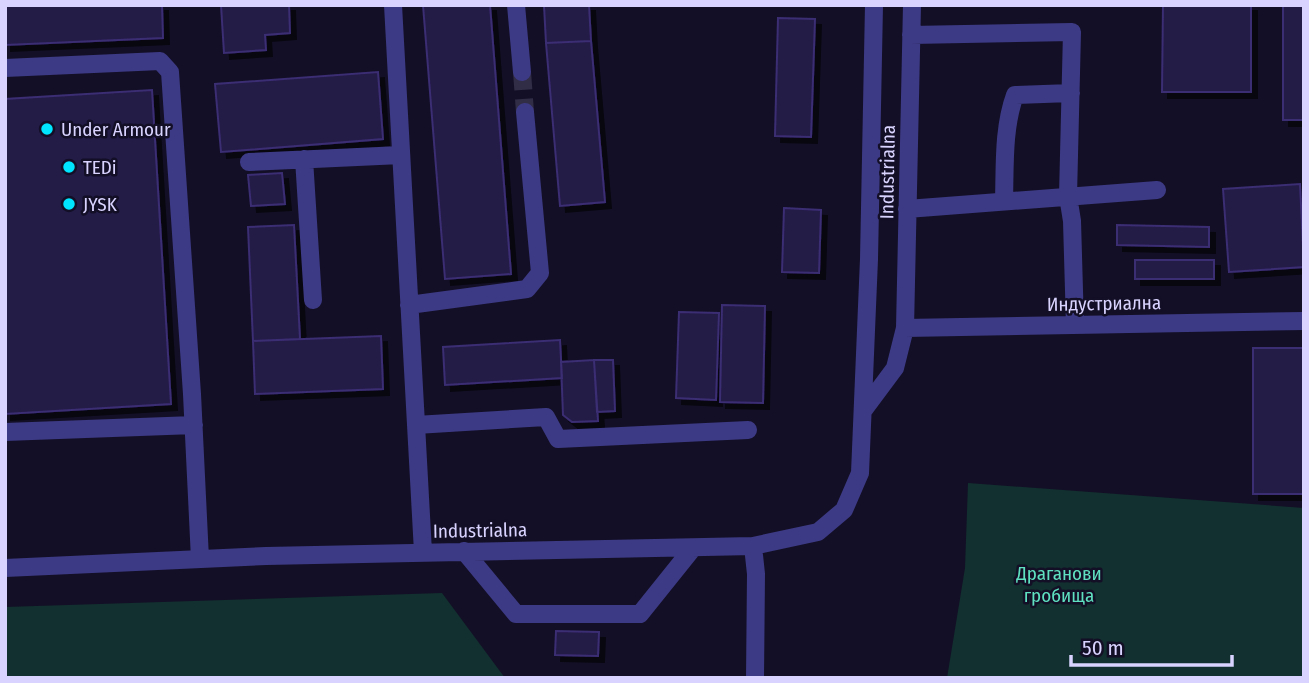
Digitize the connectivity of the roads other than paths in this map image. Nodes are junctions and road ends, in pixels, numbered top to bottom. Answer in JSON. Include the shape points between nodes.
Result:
{"nodes":[{"id":1,"x":393,"y":5,"type":"edge"},
{"id":2,"x":516,"y":5,"type":"edge"},
{"id":3,"x":874,"y":5,"type":"edge"},
{"id":4,"x":912,"y":5,"type":"edge"},
{"id":5,"x":911,"y":35,"type":"junction"},
{"id":6,"x":5,"y":68,"type":"edge"},
{"id":7,"x":522,"y":72,"type":"tunnel mouth"},
{"id":8,"x":1070,"y":93,"type":"junction"},
{"id":9,"x":525,"y":113,"type":"tunnel mouth"},
{"id":10,"x":401,"y":155,"type":"junction"},
{"id":11,"x":304,"y":159,"type":"junction"},
{"id":12,"x":249,"y":162,"type":"dead end"},
{"id":13,"x":1157,"y":190,"type":"dead end"},
{"id":14,"x":1068,"y":196,"type":"junction"},
{"id":15,"x":1004,"y":201,"type":"junction"},
{"id":16,"x":907,"y":209,"type":"junction"},
{"id":17,"x":313,"y":300,"type":"dead end"},
{"id":18,"x":409,"y":306,"type":"junction"},
{"id":19,"x":1304,"y":321,"type":"edge"},
{"id":20,"x":1075,"y":325,"type":"junction"},
{"id":21,"x":905,"y":328,"type":"junction"},
{"id":22,"x":863,"y":411,"type":"junction"},
{"id":23,"x":194,"y":425,"type":"junction"},
{"id":24,"x":416,"y":425,"type":"junction"},
{"id":25,"x":748,"y":430,"type":"dead end"},
{"id":26,"x":5,"y":432,"type":"edge"},
{"id":27,"x":753,"y":546,"type":"junction"},
{"id":28,"x":693,"y":548,"type":"junction"},
{"id":29,"x":464,"y":551,"type":"junction"},
{"id":30,"x":422,"y":552,"type":"junction"},
{"id":31,"x":200,"y":559,"type":"junction"},
{"id":32,"x":5,"y":569,"type":"edge"},
{"id":33,"x":755,"y":678,"type":"edge"}],
"edges":[{"from":1,"to":10,"type":"street"},
{"from":2,"to":7,"type":"street"},
{"from":3,"to":22,"type":"street","name":"Industrialna"},
{"from":4,"to":5,"type":"street","name":"Industrialna"},
{"from":5,"to":8,"type":"street","via":[[1072,32]]},
{"from":5,"to":16,"type":"street","name":"Industrialna"},
{"from":6,"to":23,"type":"street","via":[[160,61],[170,72]]},
{"from":8,"to":14,"type":"street"},
{"from":8,"to":15,"type":"street","via":[[1015,95],[1005,155]]},
{"from":9,"to":18,"type":"street","via":[[540,273],[527,289]]},
{"from":10,"to":11,"type":"street"},
{"from":10,"to":18,"type":"street"},
{"from":11,"to":12,"type":"street"},
{"from":11,"to":17,"type":"street"},
{"from":13,"to":14,"type":"street"},
{"from":14,"to":15,"type":"street"},
{"from":14,"to":20,"type":"street"},
{"from":15,"to":16,"type":"street"},
{"from":16,"to":21,"type":"street","name":"Industrialna"},
{"from":18,"to":24,"type":"street"},
{"from":19,"to":20,"type":"street","name":"Индустриална"},
{"from":20,"to":21,"type":"street","name":"Индустриална"},
{"from":21,"to":22,"type":"street","name":"Industrialna","via":[[895,368]]},
{"from":22,"to":27,"type":"street","name":"Industrialna","via":[[860,473],[844,510],[818,533]]},
{"from":23,"to":26,"type":"street"},
{"from":23,"to":31,"type":"street"},
{"from":24,"to":25,"type":"street","via":[[546,417],[558,439]]},
{"from":24,"to":30,"type":"street"},
{"from":27,"to":28,"type":"street","name":"Industrialna"},
{"from":27,"to":33,"type":"street"},
{"from":28,"to":29,"type":"street","name":"Industrialna"},
{"from":28,"to":29,"type":"street","via":[[640,614],[516,614]]},
{"from":29,"to":30,"type":"street","name":"Industrialna"},
{"from":30,"to":31,"type":"street","name":"Industrialna"},
{"from":31,"to":32,"type":"street","name":"Industrialna"}]}
